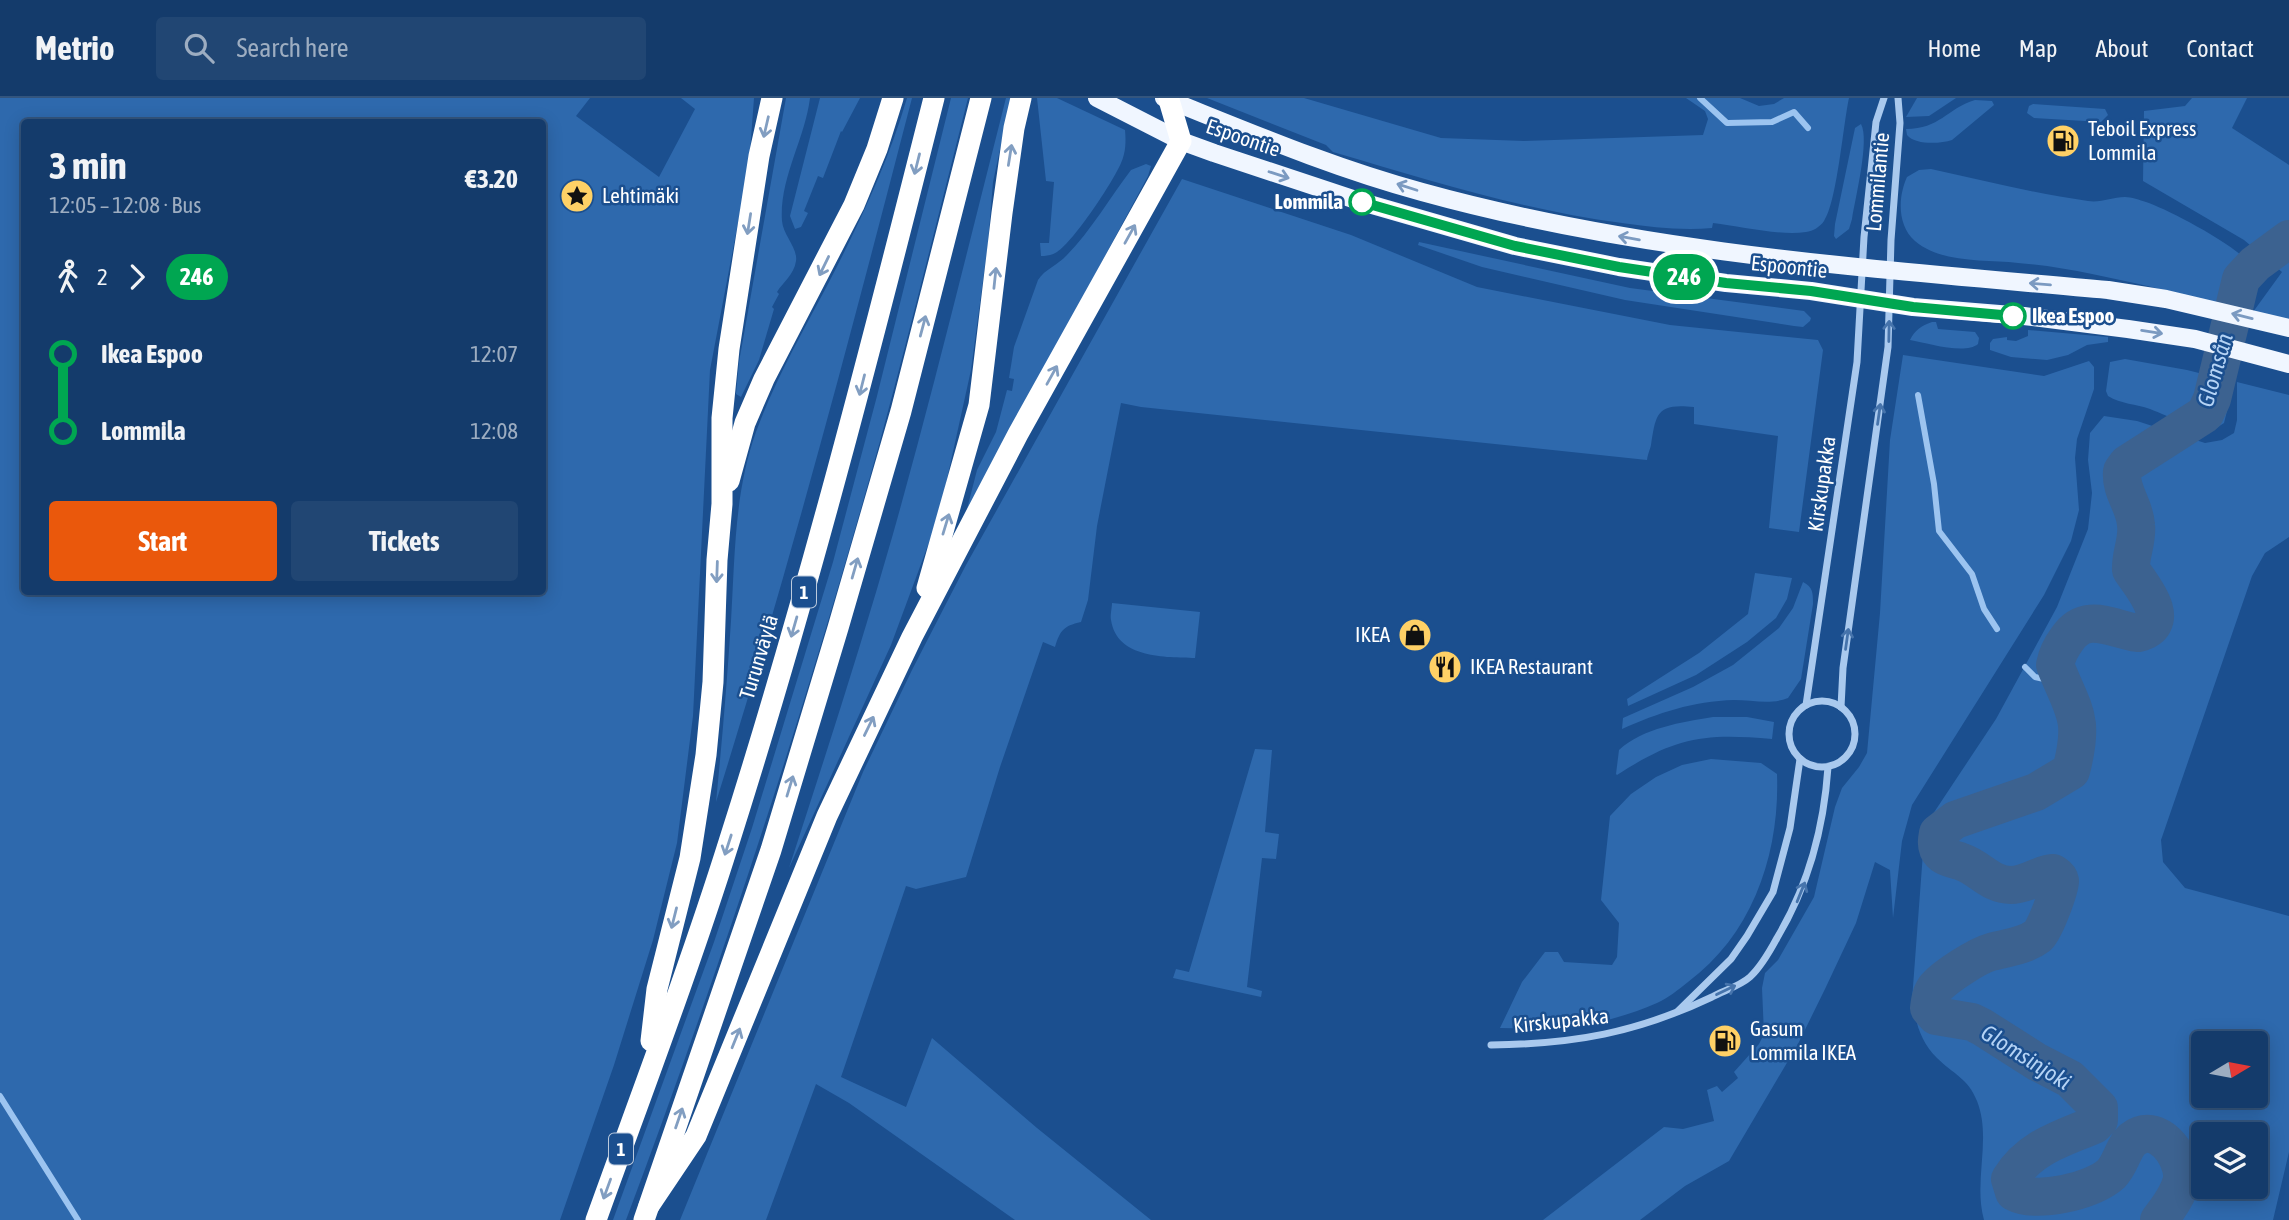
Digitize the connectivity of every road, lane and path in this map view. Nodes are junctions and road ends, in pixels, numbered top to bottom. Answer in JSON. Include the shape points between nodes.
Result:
{"nodes":[{"id":1,"x":772,"y":98,"type":"edge"},
{"id":2,"x":893,"y":98,"type":"edge"},
{"id":3,"x":934,"y":98,"type":"edge"},
{"id":4,"x":981,"y":98,"type":"edge"},
{"id":5,"x":1021,"y":98,"type":"edge"},
{"id":6,"x":1097,"y":98,"type":"edge"},
{"id":7,"x":1884,"y":98,"type":"edge"},
{"id":8,"x":1898,"y":98,"type":"edge"},
{"id":9,"x":1166,"y":99,"type":"edge"},
{"id":10,"x":1181,"y":141,"type":"junction"},
{"id":11,"x":1863,"y":266,"type":"junction"},
{"id":12,"x":1890,"y":269,"type":"junction"},
{"id":13,"x":1861,"y":299,"type":"junction"},
{"id":14,"x":1889,"y":304,"type":"junction"},
{"id":15,"x":2285,"y":327,"type":"edge"},
{"id":16,"x":2281,"y":362,"type":"edge"},
{"id":17,"x":722,"y":504,"type":"junction"},
{"id":18,"x":912,"y":637,"type":"junction"},
{"id":19,"x":1806,"y":705,"type":"junction"},
{"id":20,"x":1841,"y":707,"type":"junction"},
{"id":21,"x":1800,"y":759,"type":"junction"},
{"id":22,"x":1828,"y":767,"type":"junction"},
{"id":23,"x":1674,"y":1015,"type":"junction"},
{"id":24,"x":1491,"y":1045,"type":"dead end"},
{"id":25,"x":647,"y":1078,"type":"junction"},
{"id":26,"x":646,"y":1213,"type":"edge"},
{"id":27,"x":596,"y":1220,"type":"edge"}],
"edges":[{"from":1,"to":17,"type":"highway","one_way":true,"via":[[729,349],[722,418]]},
{"from":2,"to":17,"type":"highway","one_way":true,"via":[[854,205],[745,423]]},
{"from":3,"to":25,"type":"highway","name":"Turunväylä","number":"1","one_way":true,"via":[[859,398],[795,624],[729,844]]},
{"from":26,"to":4,"type":"highway","number":"1","one_way":true,"via":[[771,850],[838,628],[901,411]]},
{"from":18,"to":5,"type":"highway","one_way":true,"via":[[979,405]]},
{"from":6,"to":10,"type":"main road","name":"Espoontie"},
{"from":7,"to":11,"type":"street","name":"Lommilantie","via":[[1876,122]]},
{"from":8,"to":12,"type":"street","name":"Lommilantie"},
{"from":9,"to":10,"type":"highway"},
{"from":11,"to":9,"type":"main road","name":"Espoontie","one_way":true,"via":[[1696,249],[1521,217],[1421,192],[1298,152]]},
{"from":10,"to":13,"type":"main road","name":"Espoontie","one_way":true,"via":[[1362,202],[1515,246],[1619,267]]},
{"from":18,"to":10,"type":"highway","one_way":true,"via":[[1018,434]]},
{"from":11,"to":12,"type":"main road","name":"Espoontie"},
{"from":11,"to":13,"type":"street","name":"Kirskupakka"},
{"from":12,"to":14,"type":"street"},
{"from":15,"to":12,"type":"main road","name":"Espoontie","one_way":true,"via":[[2203,306],[2108,290]]},
{"from":13,"to":14,"type":"main road","name":"Espoontie"},
{"from":13,"to":19,"type":"street","name":"Kirskupakka","via":[[1857,362]]},
{"from":14,"to":16,"type":"main road","name":"Espoontie","one_way":true,"via":[[2195,339]]},
{"from":20,"to":14,"type":"street","one_way":true,"via":[[1888,347]]},
{"from":17,"to":25,"type":"highway","one_way":true,"via":[[706,755],[690,858],[657,989]]},
{"from":26,"to":18,"type":"highway","one_way":true,"via":[[696,1136],[827,816]]},
{"from":19,"to":20,"type":"street","via":[[1824,701]]},
{"from":19,"to":21,"type":"street","via":[[1797,712],[1789,731]]},
{"from":20,"to":22,"type":"street","via":[[1853,722],[1854,741],[1845,758]]},
{"from":21,"to":22,"type":"street"},
{"from":21,"to":23,"type":"street","name":"Kirskupakka","via":[[1790,828],[1773,892],[1731,959]]},
{"from":23,"to":22,"type":"street","name":"Kirskupakka","one_way":true,"via":[[1749,979],[1769,952],[1809,871]]},
{"from":23,"to":24,"type":"street","name":"Kirskupakka","via":[[1574,1041]]},
{"from":25,"to":27,"type":"highway","name":"Turunväylä","number":"1","one_way":true}]}
